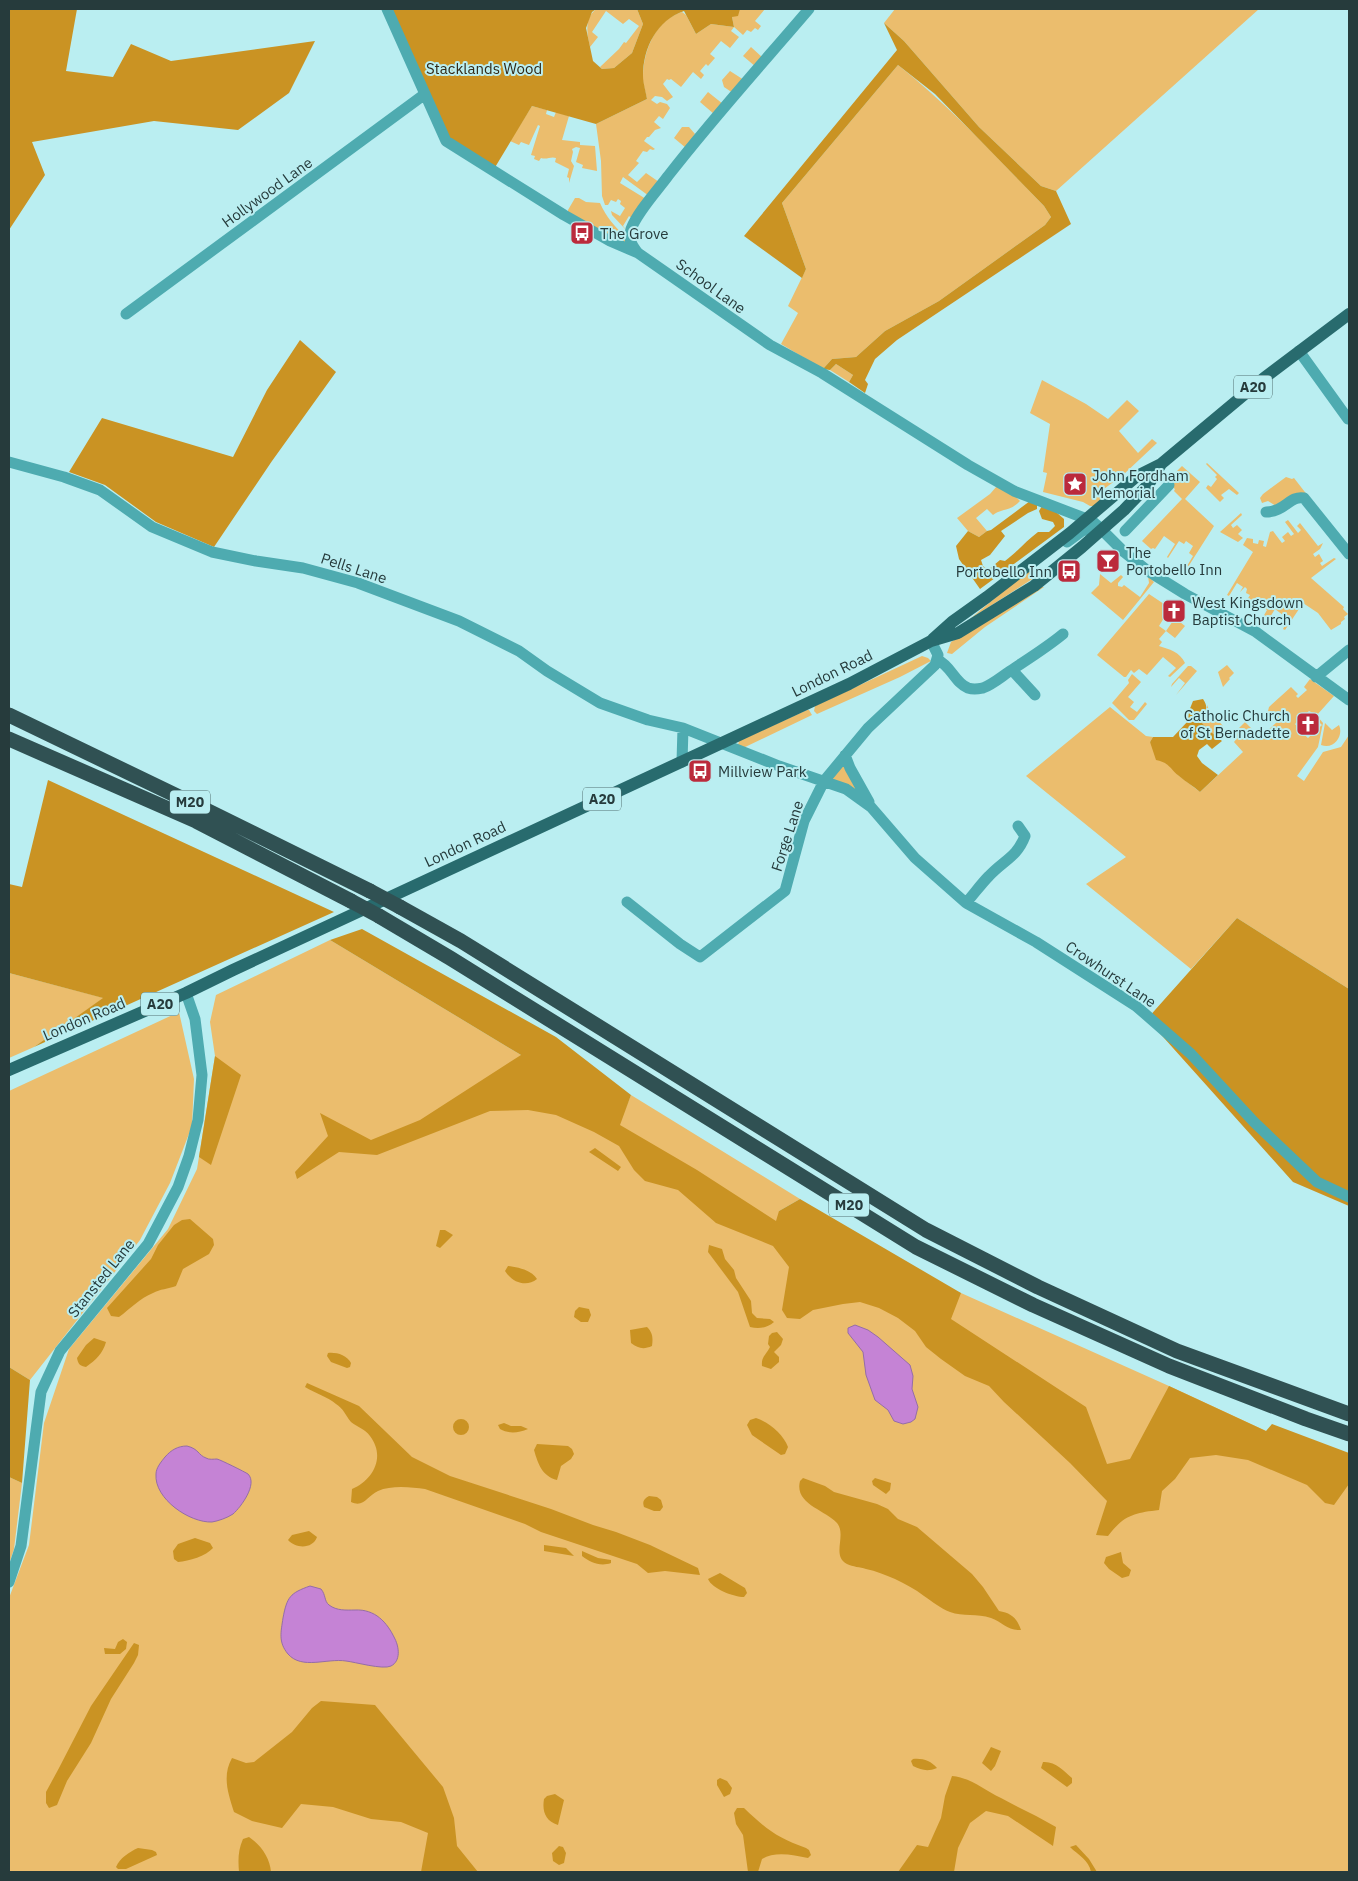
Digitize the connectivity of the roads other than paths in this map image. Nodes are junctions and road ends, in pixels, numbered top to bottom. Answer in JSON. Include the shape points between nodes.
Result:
{"nodes":[{"id":1,"x":387,"y":9,"type":"edge"},
{"id":2,"x":809,"y":9,"type":"edge"},
{"id":3,"x":426,"y":94,"type":"junction"},
{"id":4,"x":638,"y":253,"type":"junction"},
{"id":5,"x":126,"y":314,"type":"dead end"},
{"id":6,"x":1349,"y":314,"type":"edge"},
{"id":7,"x":1299,"y":351,"type":"junction"},
{"id":8,"x":1348,"y":419,"type":"edge"},
{"id":9,"x":9,"y":462,"type":"edge"},
{"id":10,"x":1148,"y":479,"type":"junction"},
{"id":11,"x":1266,"y":512,"type":"dead end"},
{"id":12,"x":1095,"y":524,"type":"junction"},
{"id":13,"x":1125,"y":531,"type":"dead end"},
{"id":14,"x":1349,"y":554,"type":"edge"},
{"id":15,"x":1063,"y":634,"type":"dead end"},
{"id":16,"x":931,"y":641,"type":"junction"},
{"id":17,"x":1349,"y":650,"type":"edge"},
{"id":18,"x":938,"y":660,"type":"junction"},
{"id":19,"x":1012,"y":670,"type":"junction"},
{"id":20,"x":1316,"y":677,"type":"junction"},
{"id":21,"x":1035,"y":695,"type":"dead end"},
{"id":22,"x":1349,"y":700,"type":"edge"},
{"id":23,"x":9,"y":715,"type":"edge"},
{"id":24,"x":683,"y":728,"type":"junction"},
{"id":25,"x":9,"y":739,"type":"edge"},
{"id":26,"x":722,"y":744,"type":"junction"},
{"id":27,"x":845,"y":755,"type":"junction"},
{"id":28,"x":682,"y":762,"type":"junction"},
{"id":29,"x":824,"y":781,"type":"junction"},
{"id":30,"x":871,"y":806,"type":"junction"},
{"id":31,"x":1018,"y":826,"type":"dead end"},
{"id":32,"x":627,"y":902,"type":"dead end"},
{"id":33,"x":966,"y":902,"type":"junction"},
{"id":34,"x":186,"y":993,"type":"junction"},
{"id":35,"x":9,"y":1070,"type":"edge"},
{"id":36,"x":1349,"y":1197,"type":"edge"},
{"id":37,"x":1349,"y":1414,"type":"edge"},
{"id":38,"x":1349,"y":1434,"type":"edge"},
{"id":39,"x":9,"y":1582,"type":"edge"}],
"edges":[{"from":1,"to":3,"type":"street","name":"School Lane"},
{"from":2,"to":4,"type":"street","via":[[647,203],[630,236]]},
{"from":3,"to":4,"type":"street","name":"School Lane","via":[[446,141],[564,215]]},
{"from":3,"to":5,"type":"street","name":"Hollywood Lane"},
{"from":4,"to":12,"type":"street","name":"School Lane","via":[[770,344],[968,465],[1014,491]]},
{"from":6,"to":7,"type":"main road","name":"London Road","number":"A20"},
{"from":7,"to":8,"type":"street"},
{"from":7,"to":10,"type":"main road","name":"London Road","number":"A20","via":[[1200,430]]},
{"from":9,"to":24,"type":"street","name":"Pells Lane","via":[[100,490],[152,526],[212,552],[303,568],[358,582],[459,621],[519,651],[600,703]]},
{"from":10,"to":12,"type":"main road","name":"London Road","number":"A20"},
{"from":10,"to":12,"type":"main road","name":"London Road","number":"A20","via":[[1136,476]]},
{"from":10,"to":13,"type":"street","via":[[1166,488]]},
{"from":11,"to":14,"type":"street","via":[[1276,512],[1296,498],[1304,498]]},
{"from":12,"to":16,"type":"main road","name":"London Road","number":"A20","via":[[1035,560]]},
{"from":12,"to":16,"type":"main road","name":"London Road","number":"A20","via":[[1046,577],[958,634]]},
{"from":12,"to":20,"type":"street","via":[[1148,571],[1256,632]]},
{"from":15,"to":19,"type":"street","via":[[1043,642]]},
{"from":16,"to":18,"type":"street","via":[[938,652]]},
{"from":16,"to":26,"type":"main road","name":"London Road","number":"A20"},
{"from":17,"to":20,"type":"street"},
{"from":18,"to":19,"type":"street","via":[[962,684],[973,689],[986,687]]},
{"from":18,"to":27,"type":"street","name":"Forge Lane"},
{"from":19,"to":21,"type":"street"},
{"from":20,"to":22,"type":"street"},
{"from":23,"to":37,"type":"highway","number":"M20","bridge":true,"via":[[370,891],[461,941],[926,1230],[1038,1287],[1177,1351]]},
{"from":24,"to":26,"type":"street","name":"Pells Lane"},
{"from":24,"to":28,"type":"street"},
{"from":25,"to":38,"type":"highway","number":"M20","bridge":true,"via":[[196,820],[379,916],[916,1247],[1169,1366]]},
{"from":26,"to":28,"type":"main road","name":"London Road","number":"A20"},
{"from":26,"to":29,"type":"street","name":"Crowhurst Lane"},
{"from":27,"to":29,"type":"street","name":"Forge Lane"},
{"from":27,"to":30,"type":"street","name":"Crowhurst Lane"},
{"from":28,"to":34,"type":"main road","name":"London Road","number":"A20"},
{"from":29,"to":30,"type":"street","name":"Crowhurst Lane","via":[[846,789]]},
{"from":29,"to":32,"type":"street","name":"Forge Lane","via":[[804,821],[785,891],[700,957]]},
{"from":30,"to":33,"type":"street","name":"Crowhurst Lane","via":[[915,858]]},
{"from":31,"to":33,"type":"street","via":[[1026,836],[1020,848],[990,874]]},
{"from":33,"to":36,"type":"street","name":"Crowhurst Lane","via":[[1136,1006],[1191,1054],[1254,1122],[1317,1182]]},
{"from":34,"to":35,"type":"main road","name":"London Road","number":"A20"},
{"from":34,"to":39,"type":"street","name":"Stansted Lane","via":[[195,1019],[202,1074],[198,1120],[189,1156],[178,1187],[148,1244],[60,1351],[41,1392],[21,1546]]}]}
